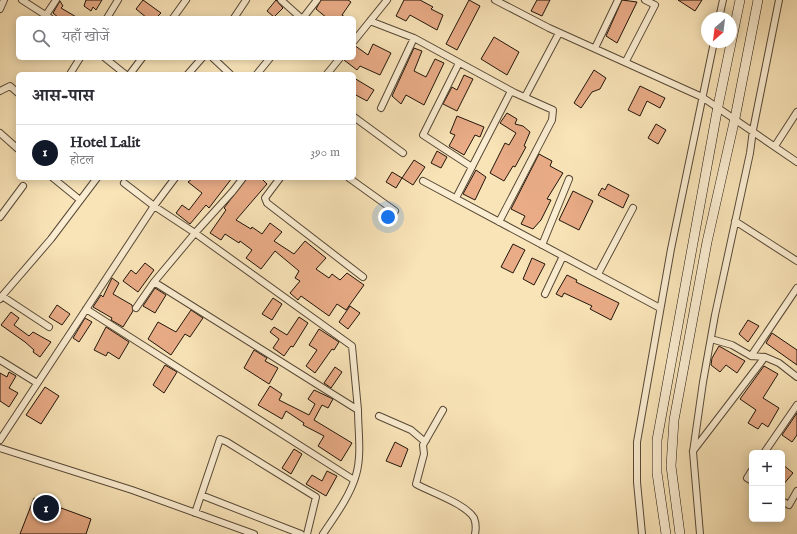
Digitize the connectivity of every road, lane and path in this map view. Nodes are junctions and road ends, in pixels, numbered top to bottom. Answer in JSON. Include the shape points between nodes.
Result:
{"nodes":[{"id":1,"x":4,"y":0,"type":"edge"},
{"id":2,"x":22,"y":0,"type":"edge"},
{"id":3,"x":56,"y":0,"type":"edge"},
{"id":4,"x":118,"y":0,"type":"edge"},
{"id":5,"x":186,"y":0,"type":"edge"},
{"id":6,"x":246,"y":0,"type":"edge"},
{"id":7,"x":281,"y":0,"type":"edge"},
{"id":8,"x":317,"y":0,"type":"edge"},
{"id":9,"x":387,"y":0,"type":"edge"},
{"id":10,"x":495,"y":0,"type":"edge"},
{"id":11,"x":618,"y":0,"type":"edge"},
{"id":12,"x":645,"y":0,"type":"edge"},
{"id":13,"x":723,"y":0,"type":"edge"},
{"id":14,"x":740,"y":0,"type":"edge"},
{"id":15,"x":758,"y":0,"type":"edge"},
{"id":16,"x":779,"y":0,"type":"edge"},
{"id":17,"x":656,"y":2,"type":"edge"},
{"id":18,"x":0,"y":9,"type":"edge"},
{"id":19,"x":720,"y":12,"type":"edge"},
{"id":20,"x":48,"y":16,"type":"edge"},
{"id":21,"x":108,"y":16,"type":"edge"},
{"id":22,"x":174,"y":16,"type":"edge"},
{"id":23,"x":235,"y":16,"type":"edge"},
{"id":24,"x":300,"y":16,"type":"edge"},
{"id":25,"x":304,"y":16,"type":"edge"},
{"id":26,"x":370,"y":21,"type":"junction"},
{"id":27,"x":559,"y":32,"type":"junction"},
{"id":28,"x":356,"y":38,"type":"edge"},
{"id":29,"x":414,"y":38,"type":"junction"},
{"id":30,"x":595,"y":48,"type":"junction"},
{"id":31,"x":713,"y":48,"type":"edge"},
{"id":32,"x":79,"y":60,"type":"edge"},
{"id":33,"x":108,"y":60,"type":"edge"},
{"id":34,"x":140,"y":60,"type":"edge"},
{"id":35,"x":200,"y":60,"type":"edge"},
{"id":36,"x":215,"y":60,"type":"edge"},
{"id":37,"x":268,"y":60,"type":"edge"},
{"id":38,"x":338,"y":60,"type":"edge"},
{"id":39,"x":626,"y":61,"type":"junction"},
{"id":40,"x":459,"y":63,"type":"junction"},
{"id":41,"x":71,"y":72,"type":"edge"},
{"id":42,"x":123,"y":72,"type":"edge"},
{"id":43,"x":132,"y":72,"type":"edge"},
{"id":44,"x":190,"y":72,"type":"edge"},
{"id":45,"x":228,"y":72,"type":"edge"},
{"id":46,"x":260,"y":72,"type":"edge"},
{"id":47,"x":329,"y":72,"type":"edge"},
{"id":48,"x":0,"y":91,"type":"edge"},
{"id":49,"x":16,"y":91,"type":"edge"},
{"id":50,"x":511,"y":91,"type":"junction"},
{"id":51,"x":525,"y":97,"type":"junction"},
{"id":52,"x":702,"y":97,"type":"junction"},
{"id":53,"x":718,"y":106,"type":"junction"},
{"id":54,"x":381,"y":108,"type":"dead end"},
{"id":55,"x":797,"y":112,"type":"edge"},
{"id":56,"x":356,"y":118,"type":"edge"},
{"id":57,"x":735,"y":118,"type":"junction"},
{"id":58,"x":753,"y":130,"type":"junction"},
{"id":59,"x":0,"y":134,"type":"edge"},
{"id":60,"x":775,"y":146,"type":"junction"},
{"id":61,"x":16,"y":147,"type":"edge"},
{"id":62,"x":403,"y":153,"type":"dead end"},
{"id":63,"x":797,"y":162,"type":"edge"},
{"id":64,"x":472,"y":166,"type":"junction"},
{"id":65,"x":569,"y":179,"type":"dead end"},
{"id":66,"x":55,"y":180,"type":"edge"},
{"id":67,"x":95,"y":180,"type":"edge"},
{"id":68,"x":174,"y":180,"type":"edge"},
{"id":69,"x":241,"y":180,"type":"edge"},
{"id":70,"x":278,"y":180,"type":"edge"},
{"id":71,"x":352,"y":180,"type":"edge"},
{"id":72,"x":423,"y":181,"type":"dead end"},
{"id":73,"x":124,"y":183,"type":"dead end"},
{"id":74,"x":23,"y":186,"type":"dead end"},
{"id":75,"x":456,"y":198,"type":"junction"},
{"id":76,"x":80,"y":200,"type":"junction"},
{"id":77,"x":154,"y":206,"type":"junction"},
{"id":78,"x":633,"y":208,"type":"dead end"},
{"id":79,"x":395,"y":211,"type":"dead end"},
{"id":80,"x":0,"y":217,"type":"edge"},
{"id":81,"x":736,"y":221,"type":"junction"},
{"id":82,"x":499,"y":222,"type":"junction"},
{"id":83,"x":195,"y":233,"type":"junction"},
{"id":84,"x":542,"y":245,"type":"junction"},
{"id":85,"x":563,"y":256,"type":"junction"},
{"id":86,"x":797,"y":261,"type":"edge"},
{"id":87,"x":598,"y":274,"type":"junction"},
{"id":88,"x":363,"y":277,"type":"dead end"},
{"id":89,"x":154,"y":282,"type":"junction"},
{"id":90,"x":797,"y":288,"type":"edge"},
{"id":91,"x":545,"y":294,"type":"dead end"},
{"id":92,"x":1,"y":297,"type":"edge"},
{"id":93,"x":136,"y":308,"type":"dead end"},
{"id":94,"x":660,"y":308,"type":"junction"},
{"id":95,"x":86,"y":309,"type":"junction"},
{"id":96,"x":49,"y":327,"type":"dead end"},
{"id":97,"x":711,"y":339,"type":"junction"},
{"id":98,"x":751,"y":356,"type":"junction"},
{"id":99,"x":765,"y":357,"type":"junction"},
{"id":100,"x":0,"y":360,"type":"edge"},
{"id":101,"x":797,"y":377,"type":"edge"},
{"id":102,"x":37,"y":383,"type":"junction"},
{"id":103,"x":797,"y":405,"type":"edge"},
{"id":104,"x":358,"y":410,"type":"junction"},
{"id":105,"x":443,"y":410,"type":"dead end"},
{"id":106,"x":379,"y":416,"type":"dead end"},
{"id":107,"x":0,"y":440,"type":"edge"},
{"id":108,"x":426,"y":440,"type":"junction"},
{"id":109,"x":0,"y":448,"type":"edge"},
{"id":110,"x":766,"y":450,"type":"edge"},
{"id":111,"x":693,"y":452,"type":"junction"},
{"id":112,"x":354,"y":480,"type":"junction"},
{"id":113,"x":797,"y":491,"type":"edge"},
{"id":114,"x":201,"y":495,"type":"junction"},
{"id":115,"x":785,"y":503,"type":"edge"},
{"id":116,"x":195,"y":513,"type":"junction"},
{"id":117,"x":254,"y":534,"type":"edge"},
{"id":118,"x":301,"y":534,"type":"edge"},
{"id":119,"x":306,"y":534,"type":"edge"},
{"id":120,"x":323,"y":534,"type":"edge"},
{"id":121,"x":475,"y":534,"type":"edge"},
{"id":122,"x":642,"y":534,"type":"edge"},
{"id":123,"x":666,"y":534,"type":"edge"},
{"id":124,"x":680,"y":534,"type":"edge"},
{"id":125,"x":700,"y":534,"type":"edge"}],
"edges":[{"from":1,"to":18,"type":"street"},
{"from":2,"to":20,"type":"street"},
{"from":3,"to":20,"type":"street"},
{"from":4,"to":21,"type":"street"},
{"from":5,"to":22,"type":"street"},
{"from":6,"to":23,"type":"street"},
{"from":7,"to":24,"type":"street"},
{"from":8,"to":25,"type":"street"},
{"from":9,"to":26,"type":"street"},
{"from":10,"to":27,"type":"street"},
{"from":11,"to":30,"type":"street"},
{"from":12,"to":17,"type":"street"},
{"from":13,"to":19,"type":"street"},
{"from":14,"to":53,"type":"street"},
{"from":15,"to":57,"type":"street"},
{"from":16,"to":58,"type":"street"},
{"from":17,"to":39,"type":"street"},
{"from":26,"to":28,"type":"street"},
{"from":26,"to":29,"type":"street"},
{"from":27,"to":30,"type":"street"},
{"from":27,"to":51,"type":"street"},
{"from":29,"to":40,"type":"street"},
{"from":29,"to":54,"type":"street"},
{"from":30,"to":39,"type":"street"},
{"from":31,"to":52,"type":"street"},
{"from":32,"to":41,"type":"street"},
{"from":33,"to":42,"type":"street"},
{"from":34,"to":43,"type":"street"},
{"from":35,"to":44,"type":"street"},
{"from":36,"to":45,"type":"street"},
{"from":37,"to":46,"type":"street"},
{"from":38,"to":47,"type":"street"},
{"from":39,"to":52,"type":"street"},
{"from":40,"to":50,"type":"street"},
{"from":40,"to":64,"type":"street","via":[[423,135]]},
{"from":48,"to":49,"type":"street","via":[[10,86]]},
{"from":50,"to":51,"type":"street"},
{"from":50,"to":64,"type":"street"},
{"from":51,"to":82,"type":"street","via":[[553,110],[552,120]]},
{"from":52,"to":53,"type":"street"},
{"from":52,"to":94,"type":"street"},
{"from":53,"to":57,"type":"street"},
{"from":53,"to":123,"type":"street","via":[[657,440],[657,473]]},
{"from":55,"to":60,"type":"street"},
{"from":56,"to":62,"type":"street"},
{"from":57,"to":58,"type":"street"},
{"from":57,"to":124,"type":"street","via":[[674,420],[671,466]]},
{"from":58,"to":60,"type":"street"},
{"from":58,"to":81,"type":"street"},
{"from":59,"to":61,"type":"street"},
{"from":60,"to":63,"type":"street"},
{"from":64,"to":75,"type":"street"},
{"from":65,"to":84,"type":"street"},
{"from":66,"to":76,"type":"street"},
{"from":67,"to":76,"type":"street"},
{"from":68,"to":77,"type":"street"},
{"from":69,"to":83,"type":"street"},
{"from":70,"to":88,"type":"street","via":[[267,193],[266,203]]},
{"from":71,"to":79,"type":"street"},
{"from":72,"to":75,"type":"street"},
{"from":73,"to":77,"type":"street"},
{"from":74,"to":80,"type":"street"},
{"from":75,"to":82,"type":"street"},
{"from":76,"to":92,"type":"street","via":[[51,239]]},
{"from":77,"to":83,"type":"street"},
{"from":77,"to":95,"type":"street"},
{"from":78,"to":87,"type":"street"},
{"from":81,"to":86,"type":"street"},
{"from":81,"to":97,"type":"street"},
{"from":82,"to":84,"type":"street"},
{"from":83,"to":89,"type":"street"},
{"from":83,"to":104,"type":"street","via":[[352,346]]},
{"from":84,"to":85,"type":"street"},
{"from":85,"to":87,"type":"street"},
{"from":85,"to":91,"type":"street"},
{"from":87,"to":94,"type":"street"},
{"from":89,"to":93,"type":"street"},
{"from":89,"to":104,"type":"street"},
{"from":90,"to":98,"type":"street"},
{"from":92,"to":96,"type":"street"},
{"from":94,"to":122,"type":"street","via":[[636,442]]},
{"from":95,"to":102,"type":"street"},
{"from":95,"to":112,"type":"street"},
{"from":97,"to":98,"type":"street","via":[[732,345]]},
{"from":97,"to":111,"type":"street"},
{"from":98,"to":99,"type":"street"},
{"from":99,"to":101,"type":"street","via":[[779,363]]},
{"from":99,"to":111,"type":"street"},
{"from":100,"to":102,"type":"street"},
{"from":102,"to":107,"type":"street"},
{"from":103,"to":110,"type":"street"},
{"from":104,"to":112,"type":"street","via":[[359,448]]},
{"from":105,"to":108,"type":"street"},
{"from":106,"to":108,"type":"street","via":[[411,430]]},
{"from":108,"to":121,"type":"street","via":[[416,484],[468,512],[475,521]]},
{"from":109,"to":116,"type":"street"},
{"from":111,"to":125,"type":"street"},
{"from":112,"to":120,"type":"street","via":[[343,504]]},
{"from":113,"to":115,"type":"street","via":[[788,505]]},
{"from":114,"to":116,"type":"street"},
{"from":114,"to":118,"type":"street"},
{"from":114,"to":119,"type":"street","via":[[220,439],[316,497]]},
{"from":116,"to":117,"type":"street"}]}
